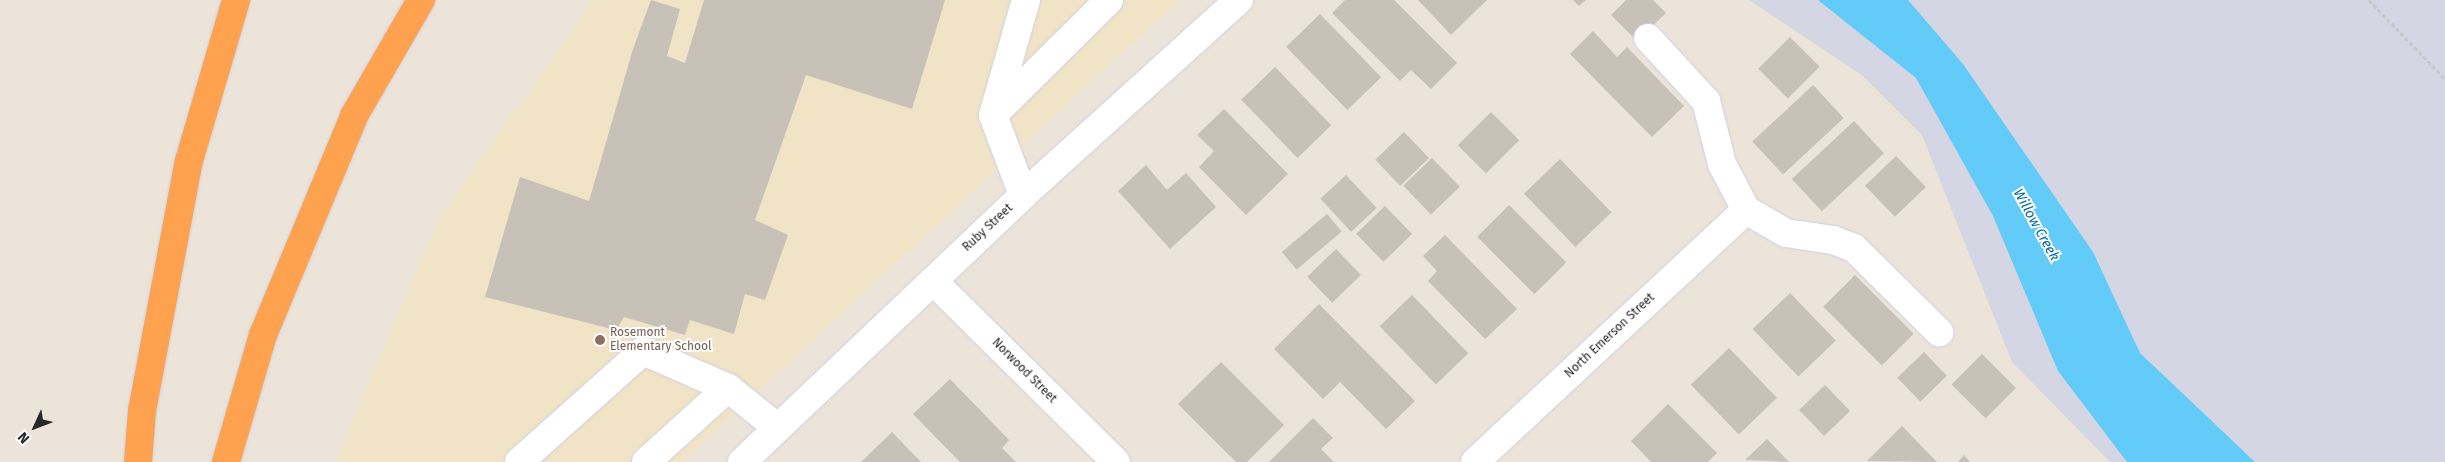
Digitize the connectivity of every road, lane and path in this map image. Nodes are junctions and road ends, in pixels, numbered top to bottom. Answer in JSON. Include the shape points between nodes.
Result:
{"nodes":[{"id":1,"x":236,"y":0,"type":"edge"},
{"id":2,"x":421,"y":0,"type":"edge"},
{"id":3,"x":1026,"y":0,"type":"edge"},
{"id":4,"x":1109,"y":0,"type":"edge"},
{"id":5,"x":1239,"y":0,"type":"edge"},
{"id":6,"x":2369,"y":0,"type":"edge"},
{"id":7,"x":1648,"y":38,"type":"dead end"},
{"id":8,"x":2445,"y":79,"type":"edge"},
{"id":9,"x":993,"y":115,"type":"junction"},
{"id":10,"x":1023,"y":195,"type":"junction"},
{"id":11,"x":1746,"y":210,"type":"junction"},
{"id":12,"x":933,"y":281,"type":"junction"},
{"id":13,"x":1939,"y":332,"type":"dead end"},
{"id":14,"x":728,"y":388,"type":"junction"},
{"id":15,"x":778,"y":428,"type":"junction"},
{"id":16,"x":138,"y":462,"type":"edge"},
{"id":17,"x":226,"y":462,"type":"edge"},
{"id":18,"x":519,"y":462,"type":"edge"},
{"id":19,"x":646,"y":462,"type":"edge"},
{"id":20,"x":742,"y":462,"type":"edge"},
{"id":21,"x":1116,"y":462,"type":"edge"},
{"id":22,"x":1475,"y":462,"type":"edge"}],
"edges":[{"from":1,"to":16,"type":"highway","via":[[189,161],[142,410]]},
{"from":2,"to":17,"type":"highway","via":[[354,116],[263,335]]},
{"from":3,"to":9,"type":"street"},
{"from":4,"to":9,"type":"street"},
{"from":5,"to":10,"type":"street","name":"Ruby Street"},
{"from":6,"to":8,"type":"path"},
{"from":7,"to":11,"type":"street","via":[[1706,101],[1722,164]]},
{"from":9,"to":10,"type":"street"},
{"from":10,"to":12,"type":"street","name":"Ruby Street"},
{"from":11,"to":13,"type":"street","via":[[1786,233],[1833,240],[1854,248]]},
{"from":11,"to":22,"type":"street","name":"North Emerson Street"},
{"from":12,"to":15,"type":"street","name":"Ruby Street"},
{"from":12,"to":21,"type":"street","name":"Norwood Street"},
{"from":14,"to":15,"type":"street"},
{"from":14,"to":18,"type":"street","via":[[643,351]]},
{"from":14,"to":19,"type":"street"},
{"from":15,"to":20,"type":"street","name":"Ruby Street"}]}
